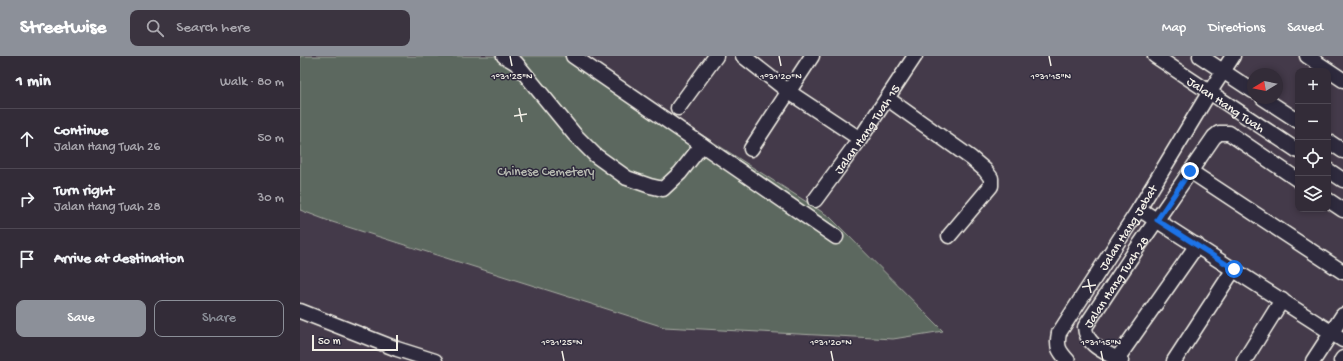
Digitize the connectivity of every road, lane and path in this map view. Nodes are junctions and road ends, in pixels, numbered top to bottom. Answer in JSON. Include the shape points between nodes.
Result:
{"nodes":[{"id":1,"x":504,"y":56,"type":"edge"},
{"id":2,"x":573,"y":56,"type":"edge"},
{"id":3,"x":716,"y":56,"type":"edge"},
{"id":4,"x":743,"y":56,"type":"edge"},
{"id":5,"x":812,"y":56,"type":"edge"},
{"id":6,"x":915,"y":56,"type":"edge"},
{"id":7,"x":1155,"y":56,"type":"edge"},
{"id":8,"x":1200,"y":56,"type":"edge"},
{"id":9,"x":1233,"y":56,"type":"edge"},
{"id":10,"x":1307,"y":56,"type":"edge"},
{"id":11,"x":1223,"y":72,"type":"junction"},
{"id":12,"x":1343,"y":80,"type":"edge"},
{"id":13,"x":1247,"y":87,"type":"edge"},
{"id":14,"x":789,"y":92,"type":"junction"},
{"id":15,"x":1209,"y":92,"type":"junction"},
{"id":16,"x":888,"y":99,"type":"junction"},
{"id":17,"x":1272,"y":104,"type":"edge"},
{"id":18,"x":678,"y":108,"type":"dead end"},
{"id":19,"x":1295,"y":119,"type":"edge"},
{"id":20,"x":860,"y":139,"type":"junction"},
{"id":21,"x":1331,"y":143,"type":"edge"},
{"id":22,"x":702,"y":145,"type":"junction"},
{"id":23,"x":751,"y":149,"type":"dead end"},
{"id":24,"x":1295,"y":149,"type":"edge"},
{"id":25,"x":1343,"y":151,"type":"edge"},
{"id":26,"x":1190,"y":171,"type":"junction"},
{"id":27,"x":1331,"y":172,"type":"edge"},
{"id":28,"x":1295,"y":178,"type":"edge"},
{"id":29,"x":1343,"y":180,"type":"edge"},
{"id":30,"x":815,"y":200,"type":"dead end"},
{"id":31,"x":1331,"y":202,"type":"edge"},
{"id":32,"x":1139,"y":209,"type":"junction"},
{"id":33,"x":1343,"y":210,"type":"edge"},
{"id":34,"x":1157,"y":220,"type":"junction"},
{"id":35,"x":949,"y":236,"type":"dead end"},
{"id":36,"x":836,"y":237,"type":"dead end"},
{"id":37,"x":1197,"y":245,"type":"junction"},
{"id":38,"x":1234,"y":269,"type":"junction"},
{"id":39,"x":1343,"y":272,"type":"edge"},
{"id":40,"x":1282,"y":300,"type":"junction"},
{"id":41,"x":300,"y":311,"type":"edge"},
{"id":42,"x":1343,"y":315,"type":"edge"},
{"id":43,"x":1337,"y":336,"type":"edge"},
{"id":44,"x":395,"y":355,"type":"edge"},
{"id":45,"x":1119,"y":360,"type":"edge"},
{"id":46,"x":435,"y":361,"type":"edge"},
{"id":47,"x":1068,"y":361,"type":"edge"},
{"id":48,"x":1174,"y":361,"type":"edge"},
{"id":49,"x":1244,"y":361,"type":"edge"},
{"id":50,"x":1313,"y":361,"type":"edge"}],
"edges":[{"from":1,"to":22,"type":"street","via":[[516,63],[595,156],[627,178],[663,189],[680,173]]},
{"from":2,"to":22,"type":"street"},
{"from":3,"to":18,"type":"street"},
{"from":4,"to":14,"type":"street"},
{"from":5,"to":14,"type":"street"},
{"from":6,"to":16,"type":"street","name":"Jalan Hang Tuah 15"},
{"from":7,"to":15,"type":"street","name":"Jalan Hang Tuah"},
{"from":8,"to":11,"type":"street"},
{"from":9,"to":11,"type":"street","name":"Jalan Hang Jebat"},
{"from":10,"to":12,"type":"street"},
{"from":11,"to":13,"type":"street"},
{"from":11,"to":15,"type":"street","name":"Jalan Hang Jebat"},
{"from":14,"to":20,"type":"street"},
{"from":14,"to":23,"type":"street"},
{"from":15,"to":24,"type":"street","name":"Jalan Hang Tuah"},
{"from":15,"to":32,"type":"street","name":"Jalan Hang Jebat"},
{"from":16,"to":20,"type":"street","name":"Jalan Hang Tuah 15"},
{"from":16,"to":35,"type":"street","via":[[971,158],[991,178],[991,186]]},
{"from":17,"to":19,"type":"street"},
{"from":20,"to":30,"type":"street","name":"Jalan Hang Tuah 15"},
{"from":21,"to":25,"type":"street"},
{"from":22,"to":36,"type":"street"},
{"from":26,"to":28,"type":"street","name":"Jalan Hang Tuah 28","via":[[1214,136],[1229,133]]},
{"from":26,"to":34,"type":"street","name":"Jalan Hang Tuah 28"},
{"from":26,"to":39,"type":"street"},
{"from":27,"to":29,"type":"street"},
{"from":31,"to":33,"type":"street"},
{"from":32,"to":34,"type":"street"},
{"from":32,"to":47,"type":"street","name":"Jalan Hang Jebat","via":[[1059,333],[1057,343],[1061,354]]},
{"from":34,"to":37,"type":"street"},
{"from":34,"to":45,"type":"street","name":"Jalan Hang Tuah 28","via":[[1086,327],[1086,335],[1090,342]]},
{"from":37,"to":38,"type":"street"},
{"from":37,"to":45,"type":"street"},
{"from":38,"to":40,"type":"street"},
{"from":38,"to":48,"type":"street"},
{"from":40,"to":43,"type":"street"},
{"from":40,"to":49,"type":"street"},
{"from":41,"to":44,"type":"street"},
{"from":42,"to":43,"type":"street"},
{"from":43,"to":50,"type":"street"},
{"from":44,"to":46,"type":"street"}]}
